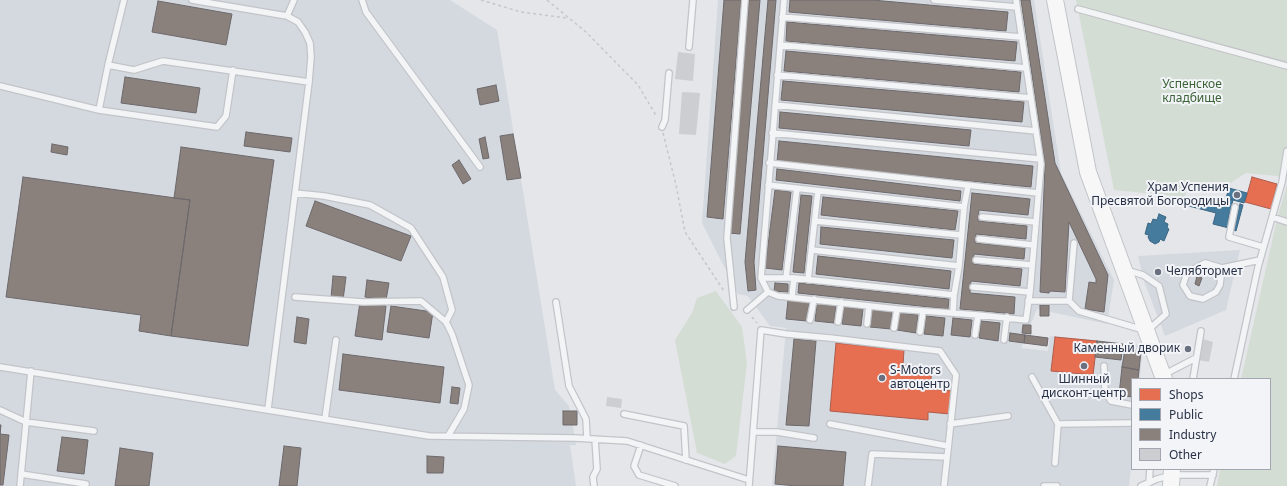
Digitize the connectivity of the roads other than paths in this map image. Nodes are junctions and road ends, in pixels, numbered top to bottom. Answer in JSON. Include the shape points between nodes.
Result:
{"nodes":[{"id":1,"x":124,"y":0,"type":"edge"},
{"id":2,"x":192,"y":0,"type":"edge"},
{"id":3,"x":294,"y":0,"type":"edge"},
{"id":4,"x":362,"y":0,"type":"edge"},
{"id":5,"x":693,"y":0,"type":"edge"},
{"id":6,"x":746,"y":0,"type":"edge"},
{"id":7,"x":784,"y":0,"type":"edge"},
{"id":8,"x":934,"y":0,"type":"edge"},
{"id":9,"x":1016,"y":0,"type":"edge"},
{"id":10,"x":1055,"y":0,"type":"edge"},
{"id":11,"x":1017,"y":7,"type":"junction"},
{"id":12,"x":1078,"y":9,"type":"dead end"},
{"id":13,"x":287,"y":16,"type":"junction"},
{"id":14,"x":782,"y":17,"type":"junction"},
{"id":15,"x":1022,"y":37,"type":"junction"},
{"id":16,"x":780,"y":46,"type":"junction"},
{"id":17,"x":689,"y":47,"type":"dead end"},
{"id":18,"x":108,"y":65,"type":"junction"},
{"id":19,"x":1287,"y":66,"type":"edge"},
{"id":20,"x":1026,"y":68,"type":"junction"},
{"id":21,"x":233,"y":70,"type":"junction"},
{"id":22,"x":668,"y":73,"type":"dead end"},
{"id":23,"x":777,"y":75,"type":"junction"},
{"id":24,"x":309,"y":82,"type":"junction"},
{"id":25,"x":0,"y":86,"type":"edge"},
{"id":26,"x":1031,"y":98,"type":"junction"},
{"id":27,"x":775,"y":105,"type":"junction"},
{"id":28,"x":99,"y":110,"type":"junction"},
{"id":29,"x":662,"y":127,"type":"road end"},
{"id":30,"x":1036,"y":131,"type":"junction"},
{"id":31,"x":772,"y":133,"type":"junction"},
{"id":32,"x":1287,"y":151,"type":"edge"},
{"id":33,"x":1040,"y":159,"type":"junction"},
{"id":34,"x":770,"y":163,"type":"junction"},
{"id":35,"x":480,"y":167,"type":"dead end"},
{"id":36,"x":1284,"y":183,"type":"edge"},
{"id":37,"x":768,"y":185,"type":"junction"},
{"id":38,"x":968,"y":186,"type":"junction"},
{"id":39,"x":797,"y":188,"type":"junction"},
{"id":40,"x":818,"y":191,"type":"junction"},
{"id":41,"x":295,"y":193,"type":"junction"},
{"id":42,"x":1038,"y":193,"type":"junction"},
{"id":43,"x":964,"y":207,"type":"junction"},
{"id":44,"x":1235,"y":207,"type":"dead end"},
{"id":45,"x":982,"y":217,"type":"dead end"},
{"id":46,"x":1272,"y":217,"type":"junction"},
{"id":47,"x":815,"y":221,"type":"junction"},
{"id":48,"x":1036,"y":222,"type":"junction"},
{"id":49,"x":1287,"y":222,"type":"edge"},
{"id":50,"x":961,"y":235,"type":"junction"},
{"id":51,"x":979,"y":240,"type":"dead end"},
{"id":52,"x":1074,"y":243,"type":"dead end"},
{"id":53,"x":1033,"y":245,"type":"junction"},
{"id":54,"x":1264,"y":247,"type":"junction"},
{"id":55,"x":812,"y":250,"type":"junction"},
{"id":56,"x":976,"y":260,"type":"dead end"},
{"id":57,"x":1260,"y":260,"type":"junction"},
{"id":58,"x":1032,"y":265,"type":"junction"},
{"id":59,"x":959,"y":266,"type":"junction"},
{"id":60,"x":1222,"y":268,"type":"junction"},
{"id":61,"x":1124,"y":269,"type":"junction"},
{"id":62,"x":761,"y":278,"type":"junction"},
{"id":63,"x":786,"y":278,"type":"junction"},
{"id":64,"x":794,"y":278,"type":"junction"},
{"id":65,"x":808,"y":280,"type":"junction"},
{"id":66,"x":974,"y":287,"type":"dead end"},
{"id":67,"x":768,"y":292,"type":"junction"},
{"id":68,"x":1030,"y":292,"type":"junction"},
{"id":69,"x":954,"y":295,"type":"junction"},
{"id":70,"x":296,"y":297,"type":"dead end"},
{"id":71,"x":792,"y":297,"type":"junction"},
{"id":72,"x":814,"y":299,"type":"junction"},
{"id":73,"x":1028,"y":301,"type":"junction"},
{"id":74,"x":556,"y":302,"type":"dead end"},
{"id":75,"x":842,"y":302,"type":"junction"},
{"id":76,"x":1069,"y":302,"type":"junction"},
{"id":77,"x":869,"y":306,"type":"junction"},
{"id":78,"x":734,"y":307,"type":"road end"},
{"id":79,"x":897,"y":309,"type":"junction"},
{"id":80,"x":747,"y":310,"type":"road end"},
{"id":81,"x":923,"y":311,"type":"junction"},
{"id":82,"x":953,"y":314,"type":"junction"},
{"id":83,"x":978,"y":315,"type":"junction"},
{"id":84,"x":1007,"y":317,"type":"junction"},
{"id":85,"x":810,"y":320,"type":"dead end"},
{"id":86,"x":446,"y":322,"type":"junction"},
{"id":87,"x":838,"y":322,"type":"dead end"},
{"id":88,"x":867,"y":324,"type":"dead end"},
{"id":89,"x":894,"y":328,"type":"dead end"},
{"id":90,"x":1147,"y":331,"type":"junction"},
{"id":91,"x":1201,"y":331,"type":"dead end"},
{"id":92,"x":920,"y":332,"type":"dead end"},
{"id":93,"x":975,"y":335,"type":"dead end"},
{"id":94,"x":336,"y":340,"type":"dead end"},
{"id":95,"x":1004,"y":340,"type":"dead end"},
{"id":96,"x":1196,"y":358,"type":"junction"},
{"id":97,"x":1104,"y":366,"type":"dead end"},
{"id":98,"x":0,"y":367,"type":"edge"},
{"id":99,"x":31,"y":371,"type":"junction"},
{"id":100,"x":1032,"y":377,"type":"dead end"},
{"id":101,"x":1164,"y":377,"type":"edge"},
{"id":102,"x":1193,"y":378,"type":"edge"},
{"id":103,"x":1234,"y":378,"type":"edge"},
{"id":104,"x":1131,"y":405,"type":"edge"},
{"id":105,"x":268,"y":409,"type":"junction"},
{"id":106,"x":0,"y":410,"type":"edge"},
{"id":107,"x":624,"y":414,"type":"dead end"},
{"id":108,"x":1008,"y":416,"type":"dead end"},
{"id":109,"x":325,"y":419,"type":"junction"},
{"id":110,"x":26,"y":422,"type":"junction"},
{"id":111,"x":1131,"y":423,"type":"edge"},
{"id":112,"x":830,"y":424,"type":"dead end"},
{"id":113,"x":950,"y":424,"type":"junction"},
{"id":114,"x":1058,"y":424,"type":"junction"},
{"id":115,"x":94,"y":431,"type":"dead end"},
{"id":116,"x":752,"y":432,"type":"junction"},
{"id":117,"x":448,"y":436,"type":"junction"},
{"id":118,"x":587,"y":438,"type":"junction"},
{"id":119,"x":814,"y":438,"type":"dead end"},
{"id":120,"x":595,"y":439,"type":"junction"},
{"id":121,"x":641,"y":445,"type":"junction"},
{"id":122,"x":948,"y":446,"type":"junction"},
{"id":123,"x":947,"y":457,"type":"junction"},
{"id":124,"x":686,"y":460,"type":"junction"},
{"id":125,"x":1055,"y":463,"type":"dead end"},
{"id":126,"x":1150,"y":470,"type":"edge"},
{"id":127,"x":1214,"y":472,"type":"edge"},
{"id":128,"x":21,"y":474,"type":"junction"},
{"id":129,"x":1172,"y":477,"type":"edge"},
{"id":130,"x":1148,"y":482,"type":"junction"},
{"id":131,"x":749,"y":483,"type":"edge"},
{"id":132,"x":86,"y":484,"type":"dead end"},
{"id":133,"x":20,"y":486,"type":"edge"},
{"id":134,"x":594,"y":486,"type":"edge"},
{"id":135,"x":675,"y":486,"type":"edge"},
{"id":136,"x":868,"y":486,"type":"edge"},
{"id":137,"x":944,"y":486,"type":"edge"},
{"id":138,"x":1044,"y":486,"type":"edge"},
{"id":139,"x":1057,"y":486,"type":"edge"},
{"id":140,"x":1141,"y":486,"type":"edge"},
{"id":141,"x":1210,"y":486,"type":"edge"}],
"edges":[{"from":1,"to":18,"type":"lane"},
{"from":2,"to":13,"type":"lane"},
{"from":3,"to":13,"type":"lane"},
{"from":4,"to":35,"type":"lane","via":[[366,12]]},
{"from":5,"to":17,"type":"lane"},
{"from":6,"to":78,"type":"lane","via":[[727,238]]},
{"from":7,"to":14,"type":"lane"},
{"from":8,"to":11,"type":"lane"},
{"from":9,"to":11,"type":"lane"},
{"from":10,"to":61,"type":"main road","via":[[1088,172]]},
{"from":11,"to":15,"type":"lane"},
{"from":12,"to":19,"type":"lane"},
{"from":13,"to":24,"type":"lane","via":[[298,22],[310,43]]},
{"from":14,"to":15,"type":"lane"},
{"from":14,"to":16,"type":"lane"},
{"from":15,"to":20,"type":"lane"},
{"from":16,"to":20,"type":"lane"},
{"from":16,"to":23,"type":"lane"},
{"from":18,"to":21,"type":"lane","via":[[134,70],[163,61]]},
{"from":18,"to":28,"type":"lane"},
{"from":20,"to":26,"type":"lane"},
{"from":21,"to":24,"type":"lane"},
{"from":21,"to":28,"type":"lane","via":[[226,116],[217,127]]},
{"from":22,"to":29,"type":"lane","via":[[665,120]]},
{"from":23,"to":26,"type":"lane"},
{"from":23,"to":27,"type":"lane"},
{"from":24,"to":41,"type":"lane"},
{"from":25,"to":28,"type":"lane"},
{"from":26,"to":30,"type":"lane"},
{"from":27,"to":30,"type":"lane"},
{"from":27,"to":31,"type":"lane"},
{"from":30,"to":33,"type":"lane"},
{"from":31,"to":33,"type":"lane"},
{"from":31,"to":34,"type":"lane"},
{"from":32,"to":36,"type":"lane"},
{"from":33,"to":42,"type":"lane"},
{"from":34,"to":37,"type":"lane"},
{"from":34,"to":38,"type":"lane"},
{"from":36,"to":46,"type":"lane"},
{"from":37,"to":39,"type":"lane"},
{"from":37,"to":62,"type":"lane"},
{"from":38,"to":42,"type":"lane"},
{"from":38,"to":43,"type":"lane"},
{"from":39,"to":40,"type":"lane"},
{"from":39,"to":63,"type":"lane"},
{"from":40,"to":43,"type":"lane"},
{"from":40,"to":47,"type":"lane"},
{"from":41,"to":86,"type":"lane","via":[[370,205],[411,228],[443,276],[452,310]]},
{"from":41,"to":105,"type":"lane"},
{"from":42,"to":48,"type":"lane"},
{"from":43,"to":50,"type":"lane"},
{"from":44,"to":54,"type":"lane","via":[[1228,237]]},
{"from":45,"to":48,"type":"lane"},
{"from":46,"to":49,"type":"lane"},
{"from":46,"to":54,"type":"lane"},
{"from":47,"to":50,"type":"lane"},
{"from":47,"to":55,"type":"lane"},
{"from":48,"to":53,"type":"lane"},
{"from":50,"to":59,"type":"lane"},
{"from":51,"to":53,"type":"lane"},
{"from":52,"to":76,"type":"lane"},
{"from":53,"to":58,"type":"lane"},
{"from":54,"to":57,"type":"lane"},
{"from":55,"to":59,"type":"lane"},
{"from":55,"to":65,"type":"lane"},
{"from":56,"to":58,"type":"lane"},
{"from":57,"to":60,"type":"lane"},
{"from":57,"to":103,"type":"lane"},
{"from":58,"to":68,"type":"lane"},
{"from":59,"to":69,"type":"lane"},
{"from":60,"to":60,"type":"lane","via":[[1205,263],[1187,273],[1183,285],[1190,296],[1203,299],[1216,292],[1220,285]]},
{"from":61,"to":90,"type":"main road"},
{"from":61,"to":90,"type":"lane","via":[[1143,275],[1158,286],[1166,314]]},
{"from":62,"to":63,"type":"lane"},
{"from":62,"to":67,"type":"lane"},
{"from":63,"to":64,"type":"lane"},
{"from":64,"to":65,"type":"lane"},
{"from":64,"to":71,"type":"lane"},
{"from":65,"to":69,"type":"lane"},
{"from":66,"to":68,"type":"lane"},
{"from":67,"to":71,"type":"lane"},
{"from":67,"to":80,"type":"lane"},
{"from":68,"to":73,"type":"lane"},
{"from":69,"to":82,"type":"lane"},
{"from":70,"to":86,"type":"lane","via":[[363,302],[421,301]]},
{"from":71,"to":72,"type":"lane"},
{"from":72,"to":75,"type":"lane"},
{"from":72,"to":85,"type":"lane"},
{"from":73,"to":76,"type":"lane"},
{"from":73,"to":84,"type":"lane","via":[[1026,320]]},
{"from":74,"to":118,"type":"lane","via":[[569,386],[586,419]]},
{"from":75,"to":77,"type":"lane"},
{"from":75,"to":87,"type":"lane"},
{"from":76,"to":90,"type":"lane","via":[[1079,311]]},
{"from":77,"to":79,"type":"lane"},
{"from":77,"to":88,"type":"lane"},
{"from":79,"to":81,"type":"lane"},
{"from":79,"to":89,"type":"lane"},
{"from":81,"to":82,"type":"lane"},
{"from":81,"to":92,"type":"lane"},
{"from":82,"to":83,"type":"lane"},
{"from":83,"to":84,"type":"lane"},
{"from":83,"to":93,"type":"lane"},
{"from":84,"to":95,"type":"lane"},
{"from":86,"to":117,"type":"lane","via":[[469,385],[464,409]]},
{"from":90,"to":101,"type":"main road"},
{"from":91,"to":96,"type":"lane"},
{"from":94,"to":109,"type":"lane"},
{"from":96,"to":101,"type":"lane"},
{"from":96,"to":102,"type":"lane"},
{"from":97,"to":104,"type":"lane","via":[[1105,391],[1111,401]]},
{"from":98,"to":99,"type":"lane"},
{"from":99,"to":105,"type":"lane"},
{"from":99,"to":110,"type":"lane"},
{"from":100,"to":114,"type":"lane"},
{"from":105,"to":109,"type":"lane"},
{"from":106,"to":110,"type":"lane"},
{"from":107,"to":124,"type":"lane","via":[[684,426]]},
{"from":108,"to":113,"type":"lane"},
{"from":109,"to":117,"type":"lane","via":[[429,436]]},
{"from":110,"to":115,"type":"lane"},
{"from":110,"to":128,"type":"lane"},
{"from":111,"to":114,"type":"lane"},
{"from":112,"to":122,"type":"lane"},
{"from":113,"to":116,"type":"lane","via":[[956,375],[940,351],[761,330]]},
{"from":113,"to":122,"type":"lane"},
{"from":114,"to":125,"type":"lane"},
{"from":116,"to":119,"type":"lane","via":[[777,432]]},
{"from":116,"to":131,"type":"lane"},
{"from":117,"to":118,"type":"lane"},
{"from":118,"to":120,"type":"lane"},
{"from":120,"to":121,"type":"lane","via":[[627,441]]},
{"from":120,"to":134,"type":"lane","via":[[597,469],[593,477]]},
{"from":121,"to":124,"type":"lane"},
{"from":121,"to":135,"type":"lane","via":[[634,466],[639,475]]},
{"from":122,"to":123,"type":"lane"},
{"from":123,"to":136,"type":"lane","via":[[872,454]]},
{"from":123,"to":137,"type":"lane"},
{"from":124,"to":131,"type":"lane"},
{"from":126,"to":130,"type":"lane"},
{"from":127,"to":129,"type":"lane"},
{"from":127,"to":141,"type":"lane"},
{"from":128,"to":132,"type":"lane"},
{"from":128,"to":133,"type":"lane"},
{"from":129,"to":130,"type":"lane"},
{"from":130,"to":140,"type":"lane"},
{"from":138,"to":139,"type":"lane"}]}
